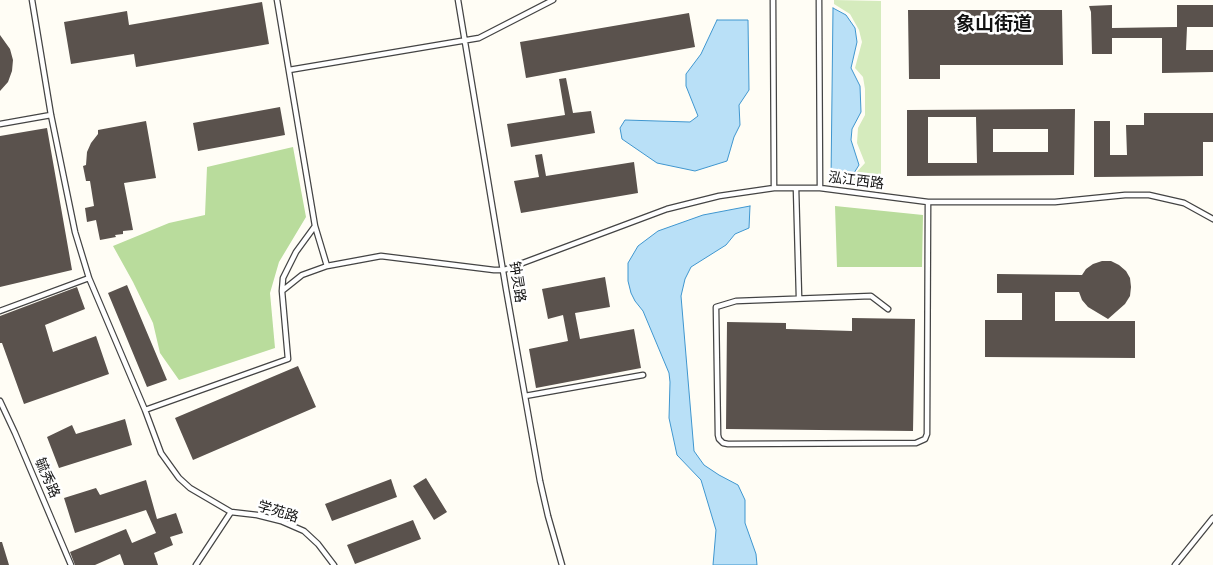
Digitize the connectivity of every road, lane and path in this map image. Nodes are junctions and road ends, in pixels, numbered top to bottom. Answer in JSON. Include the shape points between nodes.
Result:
{"nodes":[{"id":1,"x":32,"y":0,"type":"edge"},
{"id":2,"x":277,"y":0,"type":"edge"},
{"id":3,"x":458,"y":0,"type":"edge"},
{"id":4,"x":553,"y":0,"type":"edge"},
{"id":5,"x":773,"y":0,"type":"edge"},
{"id":6,"x":819,"y":0,"type":"edge"},
{"id":7,"x":466,"y":40,"type":"junction"},
{"id":8,"x":289,"y":70,"type":"junction"},
{"id":9,"x":51,"y":114,"type":"junction"},
{"id":10,"x":0,"y":124,"type":"edge"},
{"id":11,"x":774,"y":188,"type":"junction"},
{"id":12,"x":796,"y":188,"type":"junction"},
{"id":13,"x":820,"y":188,"type":"junction"},
{"id":14,"x":928,"y":202,"type":"junction"},
{"id":15,"x":1213,"y":219,"type":"edge"},
{"id":16,"x":315,"y":226,"type":"junction"},
{"id":17,"x":327,"y":266,"type":"junction"},
{"id":18,"x":504,"y":270,"type":"junction"},
{"id":19,"x":88,"y":278,"type":"junction"},
{"id":20,"x":282,"y":291,"type":"junction"},
{"id":21,"x":799,"y":298,"type":"junction"},
{"id":22,"x":888,"y":309,"type":"dead end"},
{"id":23,"x":0,"y":311,"type":"edge"},
{"id":24,"x":642,"y":375,"type":"dead end"},
{"id":25,"x":525,"y":396,"type":"junction"},
{"id":26,"x":0,"y":401,"type":"edge"},
{"id":27,"x":145,"y":410,"type":"junction"},
{"id":28,"x":231,"y":512,"type":"junction"},
{"id":29,"x":1213,"y":518,"type":"edge"},
{"id":30,"x":71,"y":565,"type":"edge"},
{"id":31,"x":196,"y":565,"type":"edge"},
{"id":32,"x":334,"y":565,"type":"edge"},
{"id":33,"x":562,"y":565,"type":"edge"},
{"id":34,"x":1175,"y":565,"type":"edge"}],
"edges":[{"from":1,"to":9,"type":"lane"},
{"from":2,"to":8,"type":"lane"},
{"from":3,"to":7,"type":"lane","name":"钟灵路"},
{"from":4,"to":7,"type":"lane","via":[[479,38]]},
{"from":5,"to":11,"type":"lane"},
{"from":6,"to":13,"type":"lane"},
{"from":7,"to":8,"type":"lane"},
{"from":7,"to":18,"type":"lane","name":"钟灵路"},
{"from":8,"to":16,"type":"lane"},
{"from":9,"to":10,"type":"lane"},
{"from":9,"to":19,"type":"lane","via":[[69,212]]},
{"from":11,"to":12,"type":"lane","name":"泓江西路"},
{"from":11,"to":18,"type":"lane","name":"泓江西路","via":[[719,196],[667,209]]},
{"from":12,"to":13,"type":"lane","name":"泓江西路"},
{"from":12,"to":21,"type":"lane"},
{"from":13,"to":14,"type":"lane","name":"泓江西路"},
{"from":14,"to":15,"type":"lane","name":"泓江西路","via":[[1055,202],[1149,195],[1184,203]]},
{"from":14,"to":21,"type":"lane","via":[[925,439],[916,443],[728,444],[719,439],[716,307],[736,301]]},
{"from":16,"to":17,"type":"lane"},
{"from":16,"to":20,"type":"lane","via":[[296,252],[283,278]]},
{"from":17,"to":18,"type":"lane","via":[[381,256]]},
{"from":17,"to":20,"type":"lane","via":[[302,275]]},
{"from":18,"to":25,"type":"lane","name":"钟灵路"},
{"from":19,"to":23,"type":"lane"},
{"from":19,"to":27,"type":"lane"},
{"from":20,"to":27,"type":"lane","via":[[288,359]]},
{"from":21,"to":22,"type":"lane","via":[[871,296]]},
{"from":24,"to":25,"type":"lane"},
{"from":25,"to":33,"type":"lane","name":"钟灵路","via":[[548,516]]},
{"from":26,"to":30,"type":"lane","name":"毓秀路"},
{"from":27,"to":28,"type":"lane","via":[[161,453],[179,478]]},
{"from":28,"to":31,"type":"lane"},
{"from":28,"to":32,"type":"lane","name":"学苑路","via":[[280,521],[304,532]]},
{"from":29,"to":34,"type":"lane"}]}
